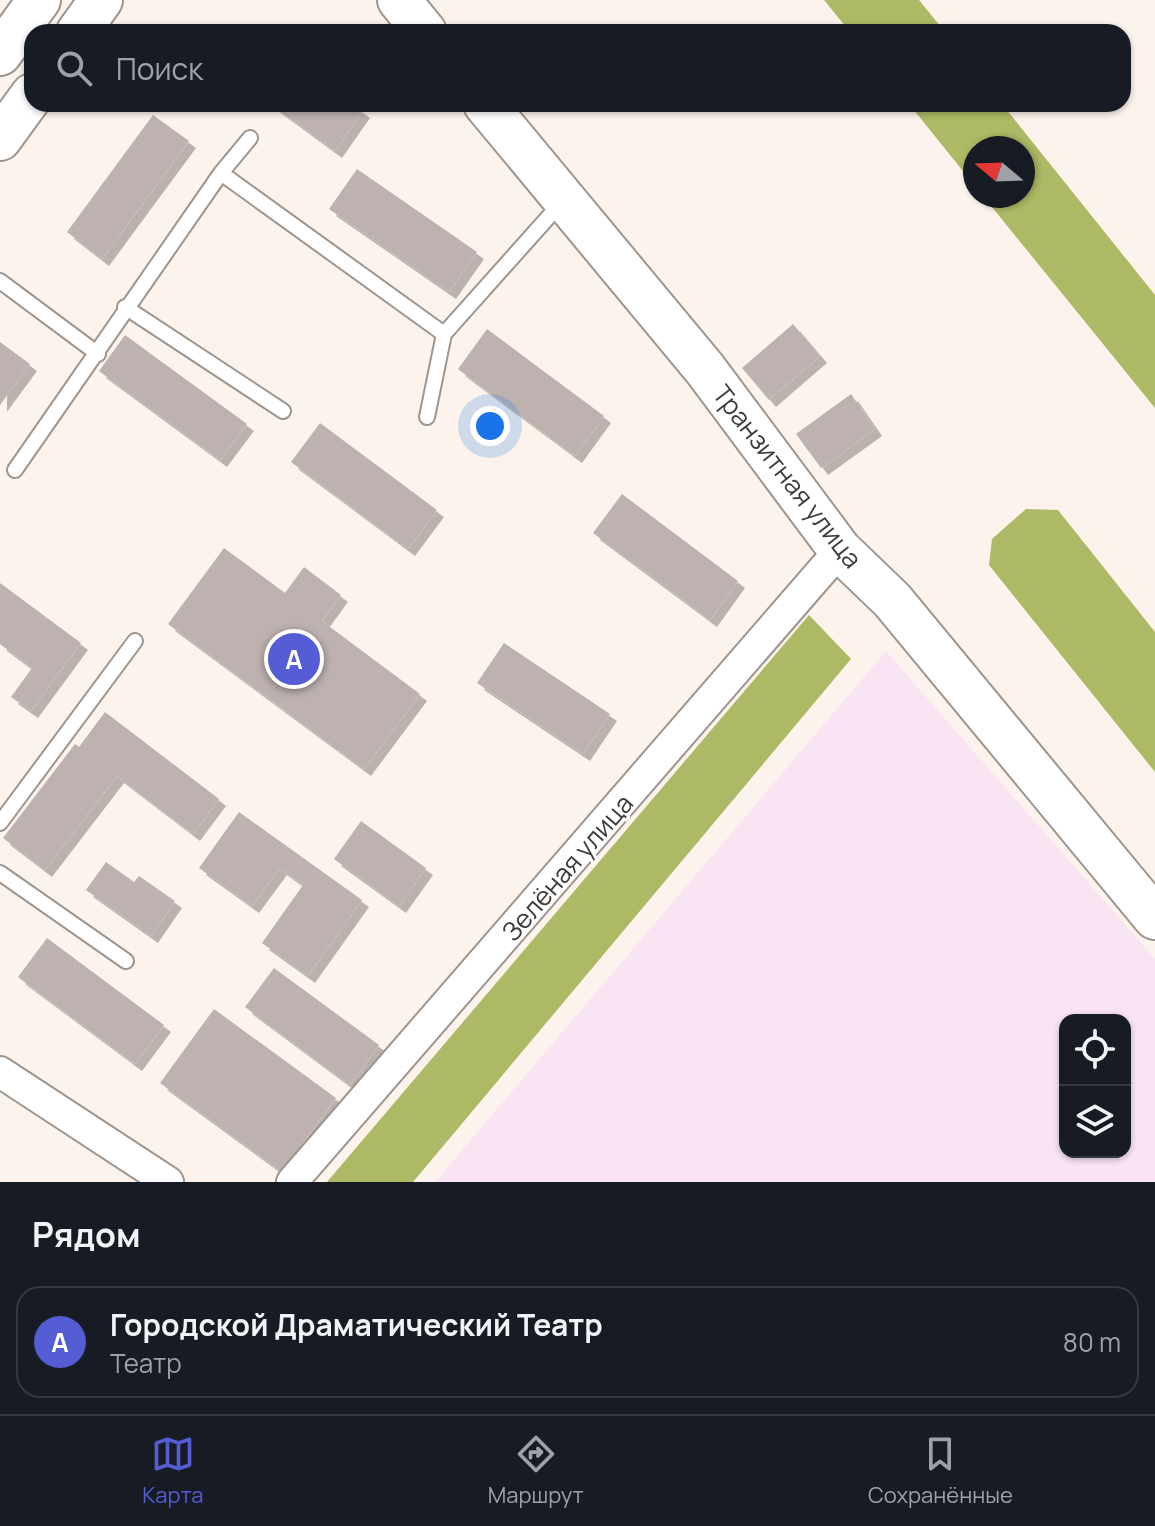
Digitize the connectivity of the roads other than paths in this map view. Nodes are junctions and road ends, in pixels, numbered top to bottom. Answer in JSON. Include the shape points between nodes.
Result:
{"nodes":[{"id":1,"x":39,"y":0,"type":"edge"},
{"id":2,"x":101,"y":0,"type":"edge"},
{"id":3,"x":399,"y":0,"type":"edge"},
{"id":4,"x":84,"y":24,"type":"edge"},
{"id":5,"x":418,"y":24,"type":"edge"},
{"id":6,"x":0,"y":54,"type":"edge"},
{"id":7,"x":24,"y":106,"type":"edge"},
{"id":8,"x":492,"y":112,"type":"edge"},
{"id":9,"x":250,"y":138,"type":"dead end"},
{"id":10,"x":0,"y":139,"type":"edge"},
{"id":11,"x":221,"y":173,"type":"junction"},
{"id":12,"x":564,"y":200,"type":"junction"},
{"id":13,"x":0,"y":281,"type":"edge"},
{"id":14,"x":125,"y":307,"type":"junction"},
{"id":15,"x":444,"y":334,"type":"junction"},
{"id":16,"x":98,"y":354,"type":"junction"},
{"id":17,"x":283,"y":411,"type":"dead end"},
{"id":18,"x":427,"y":417,"type":"dead end"},
{"id":19,"x":15,"y":470,"type":"dead end"},
{"id":20,"x":840,"y":550,"type":"junction"},
{"id":21,"x":135,"y":641,"type":"dead end"},
{"id":22,"x":0,"y":823,"type":"edge"},
{"id":23,"x":0,"y":873,"type":"edge"},
{"id":24,"x":1155,"y":918,"type":"edge"},
{"id":25,"x":126,"y":961,"type":"dead end"},
{"id":26,"x":0,"y":1072,"type":"edge"},
{"id":27,"x":168,"y":1182,"type":"edge"},
{"id":28,"x":292,"y":1182,"type":"edge"}],
"edges":[{"from":1,"to":6,"type":"street"},
{"from":2,"to":4,"type":"street"},
{"from":3,"to":5,"type":"street"},
{"from":7,"to":10,"type":"street"},
{"from":8,"to":12,"type":"street","name":"Транзитная улица"},
{"from":9,"to":11,"type":"lane"},
{"from":11,"to":14,"type":"lane"},
{"from":11,"to":15,"type":"lane"},
{"from":12,"to":15,"type":"lane"},
{"from":12,"to":20,"type":"street","name":"Транзитная улица","via":[[705,369]]},
{"from":13,"to":16,"type":"lane"},
{"from":14,"to":16,"type":"lane"},
{"from":14,"to":17,"type":"lane"},
{"from":15,"to":18,"type":"lane"},
{"from":16,"to":19,"type":"lane"},
{"from":20,"to":24,"type":"street","name":"Транзитная улица","via":[[892,600]]},
{"from":20,"to":28,"type":"street","name":"Зелёная улица"},
{"from":21,"to":22,"type":"lane"},
{"from":23,"to":25,"type":"lane"},
{"from":26,"to":27,"type":"street"}]}
